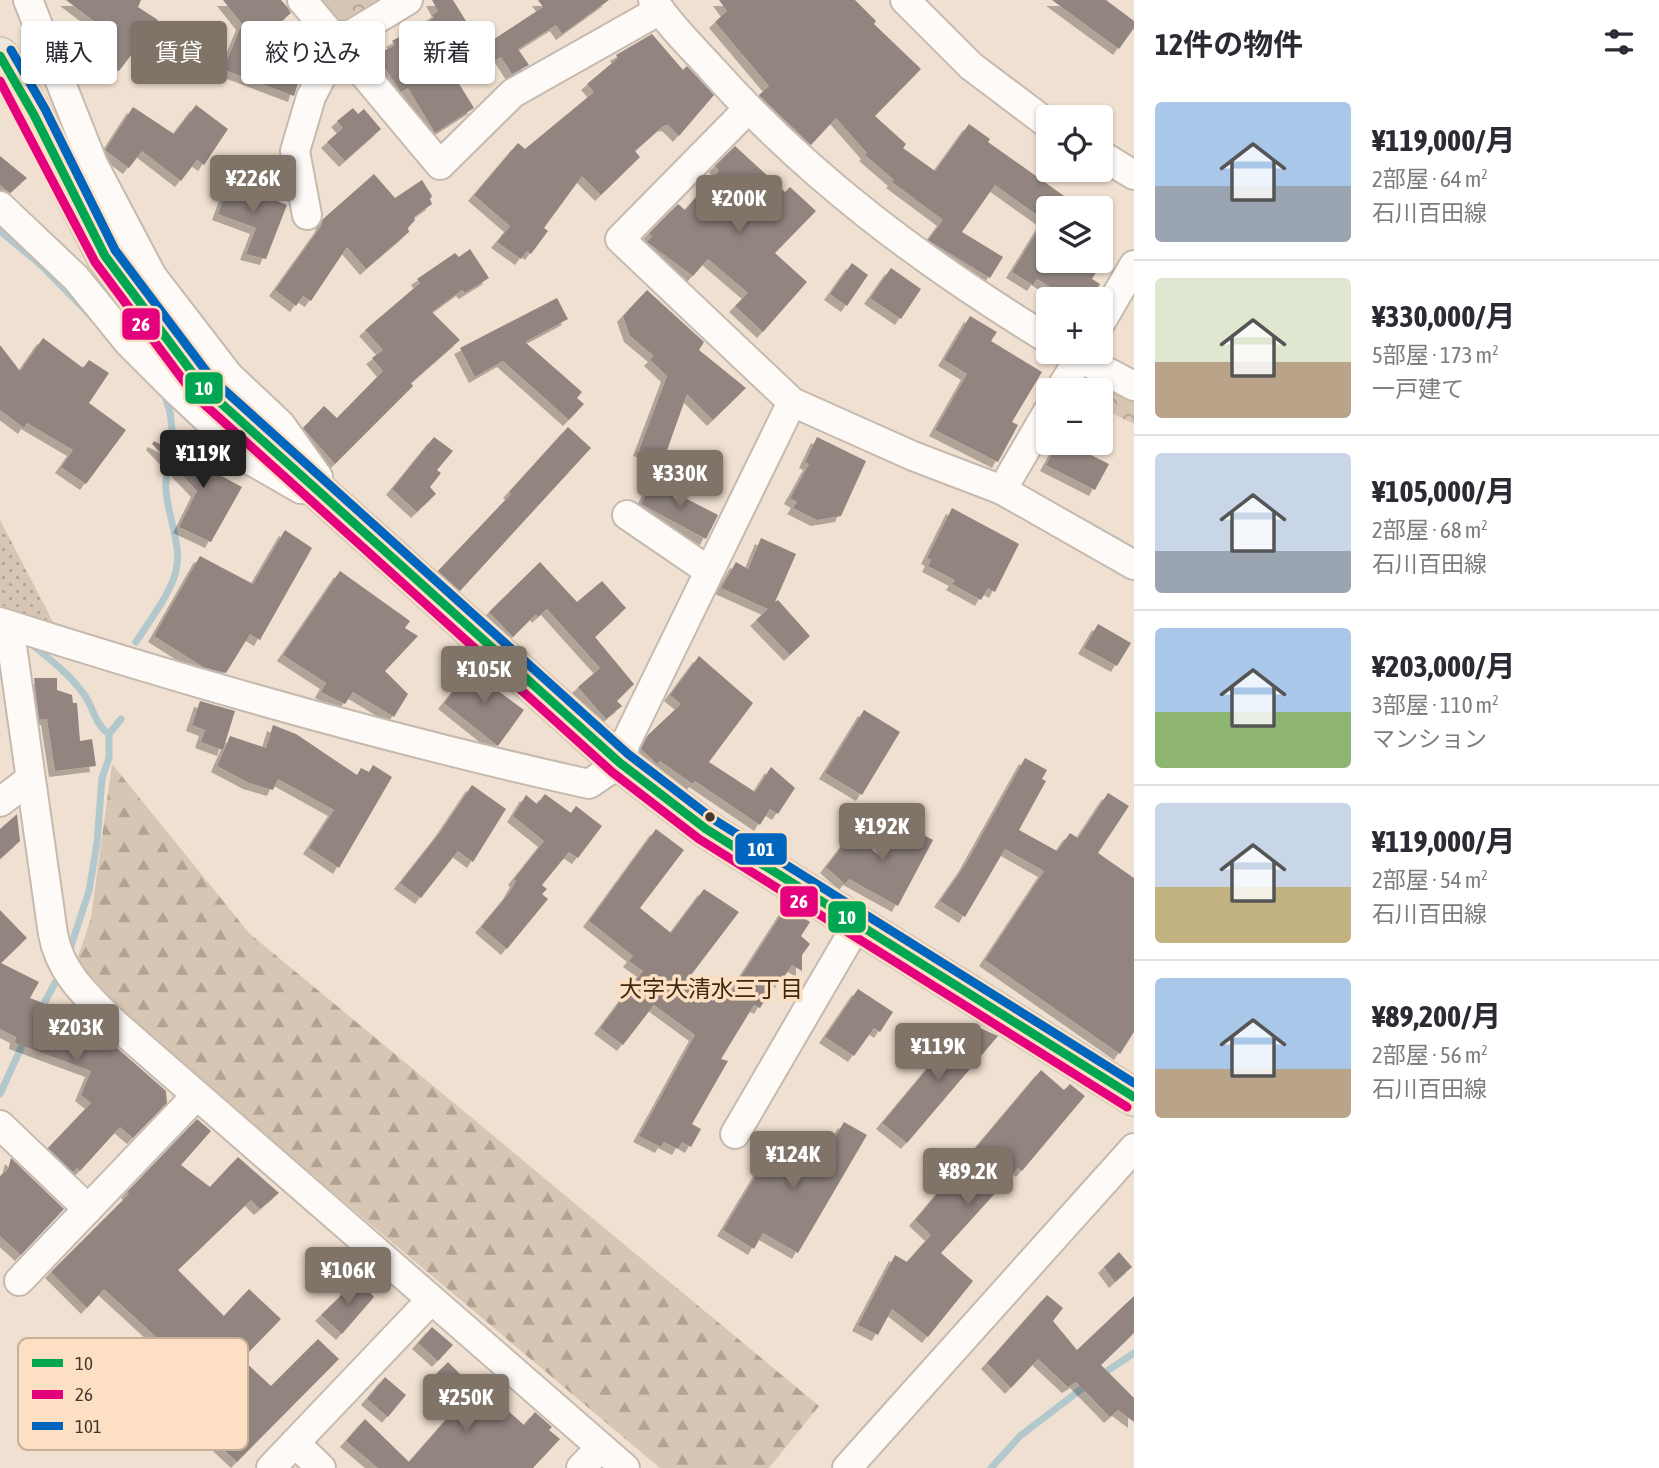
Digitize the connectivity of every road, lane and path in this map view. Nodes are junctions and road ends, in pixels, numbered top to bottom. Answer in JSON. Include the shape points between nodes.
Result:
{"nodes":[{"id":1,"x":28,"y":0,"type":"edge"},
{"id":2,"x":302,"y":0,"type":"edge"},
{"id":3,"x":408,"y":0,"type":"edge"},
{"id":4,"x":905,"y":0,"type":"edge"},
{"id":5,"x":656,"y":5,"type":"edge"},
{"id":6,"x":320,"y":21,"type":"edge"},
{"id":7,"x":374,"y":21,"type":"edge"},
{"id":8,"x":0,"y":56,"type":"edge"},
{"id":9,"x":318,"y":84,"type":"edge"},
{"id":10,"x":373,"y":84,"type":"edge"},
{"id":11,"x":748,"y":109,"type":"junction"},
{"id":12,"x":1036,"y":115,"type":"edge"},
{"id":13,"x":1113,"y":162,"type":"edge"},
{"id":14,"x":1134,"y":175,"type":"edge"},
{"id":15,"x":0,"y":206,"type":"edge"},
{"id":16,"x":307,"y":215,"type":"dead end"},
{"id":17,"x":1134,"y":265,"type":"edge"},
{"id":18,"x":1113,"y":301,"type":"edge"},
{"id":19,"x":1036,"y":332,"type":"edge"},
{"id":20,"x":1095,"y":364,"type":"edge"},
{"id":21,"x":1134,"y":386,"type":"edge"},
{"id":22,"x":792,"y":402,"type":"junction"},
{"id":23,"x":1036,"y":432,"type":"edge"},
{"id":24,"x":1002,"y":490,"type":"junction"},
{"id":25,"x":343,"y":513,"type":"junction"},
{"id":26,"x":627,"y":515,"type":"dead end"},
{"id":27,"x":1134,"y":565,"type":"edge"},
{"id":28,"x":709,"y":571,"type":"junction"},
{"id":29,"x":4,"y":623,"type":"edge"},
{"id":30,"x":620,"y":763,"type":"junction"},
{"id":31,"x":29,"y":780,"type":"junction"},
{"id":32,"x":0,"y":802,"type":"edge"},
{"id":33,"x":858,"y":923,"type":"junction"},
{"id":34,"x":195,"y":1096,"type":"junction"},
{"id":35,"x":1134,"y":1097,"type":"edge"},
{"id":36,"x":0,"y":1125,"type":"edge"},
{"id":37,"x":735,"y":1134,"type":"dead end"},
{"id":38,"x":1134,"y":1147,"type":"edge"},
{"id":39,"x":88,"y":1209,"type":"junction"},
{"id":40,"x":19,"y":1281,"type":"dead end"},
{"id":41,"x":430,"y":1301,"type":"junction"},
{"id":42,"x":295,"y":1443,"type":"junction"},
{"id":43,"x":591,"y":1458,"type":"edge"},
{"id":44,"x":271,"y":1468,"type":"edge"},
{"id":45,"x":321,"y":1468,"type":"edge"},
{"id":46,"x":625,"y":1468,"type":"edge"},
{"id":47,"x":847,"y":1468,"type":"edge"}],
"edges":[{"from":1,"to":25,"type":"street","via":[[93,164],[152,276],[229,376],[281,425]]},
{"from":2,"to":6,"type":"street"},
{"from":3,"to":7,"type":"street"},
{"from":4,"to":12,"type":"street","via":[[971,66]]},
{"from":5,"to":10,"type":"street","via":[[513,93],[440,165]]},
{"from":5,"to":11,"type":"street"},
{"from":8,"to":25,"type":"main road","via":[[105,256],[202,387]]},
{"from":9,"to":16,"type":"street","via":[[295,150]]},
{"from":11,"to":19,"type":"street","via":[[877,225],[958,284]]},
{"from":11,"to":22,"type":"street","via":[[620,239]]},
{"from":13,"to":14,"type":"street"},
{"from":15,"to":25,"type":"street","via":[[76,278],[137,351],[252,461]]},
{"from":17,"to":18,"type":"street"},
{"from":20,"to":21,"type":"street"},
{"from":22,"to":24,"type":"street"},
{"from":22,"to":28,"type":"street"},
{"from":23,"to":24,"type":"street"},
{"from":24,"to":27,"type":"street"},
{"from":25,"to":30,"type":"main road"},
{"from":26,"to":28,"type":"street"},
{"from":28,"to":30,"type":"street","via":[[626,741]]},
{"from":29,"to":30,"type":"street","via":[[177,677],[589,784]]},
{"from":29,"to":31,"type":"street"},
{"from":30,"to":33,"type":"main road","via":[[706,829]]},
{"from":31,"to":32,"type":"street"},
{"from":31,"to":34,"type":"street","via":[[56,951],[70,978]]},
{"from":33,"to":35,"type":"main road"},
{"from":33,"to":37,"type":"street"},
{"from":34,"to":39,"type":"street"},
{"from":34,"to":41,"type":"street"},
{"from":36,"to":39,"type":"street"},
{"from":38,"to":47,"type":"street"},
{"from":39,"to":40,"type":"street"},
{"from":41,"to":42,"type":"street"},
{"from":41,"to":43,"type":"street"},
{"from":42,"to":44,"type":"street"},
{"from":42,"to":45,"type":"street"},
{"from":43,"to":46,"type":"street"}]}
